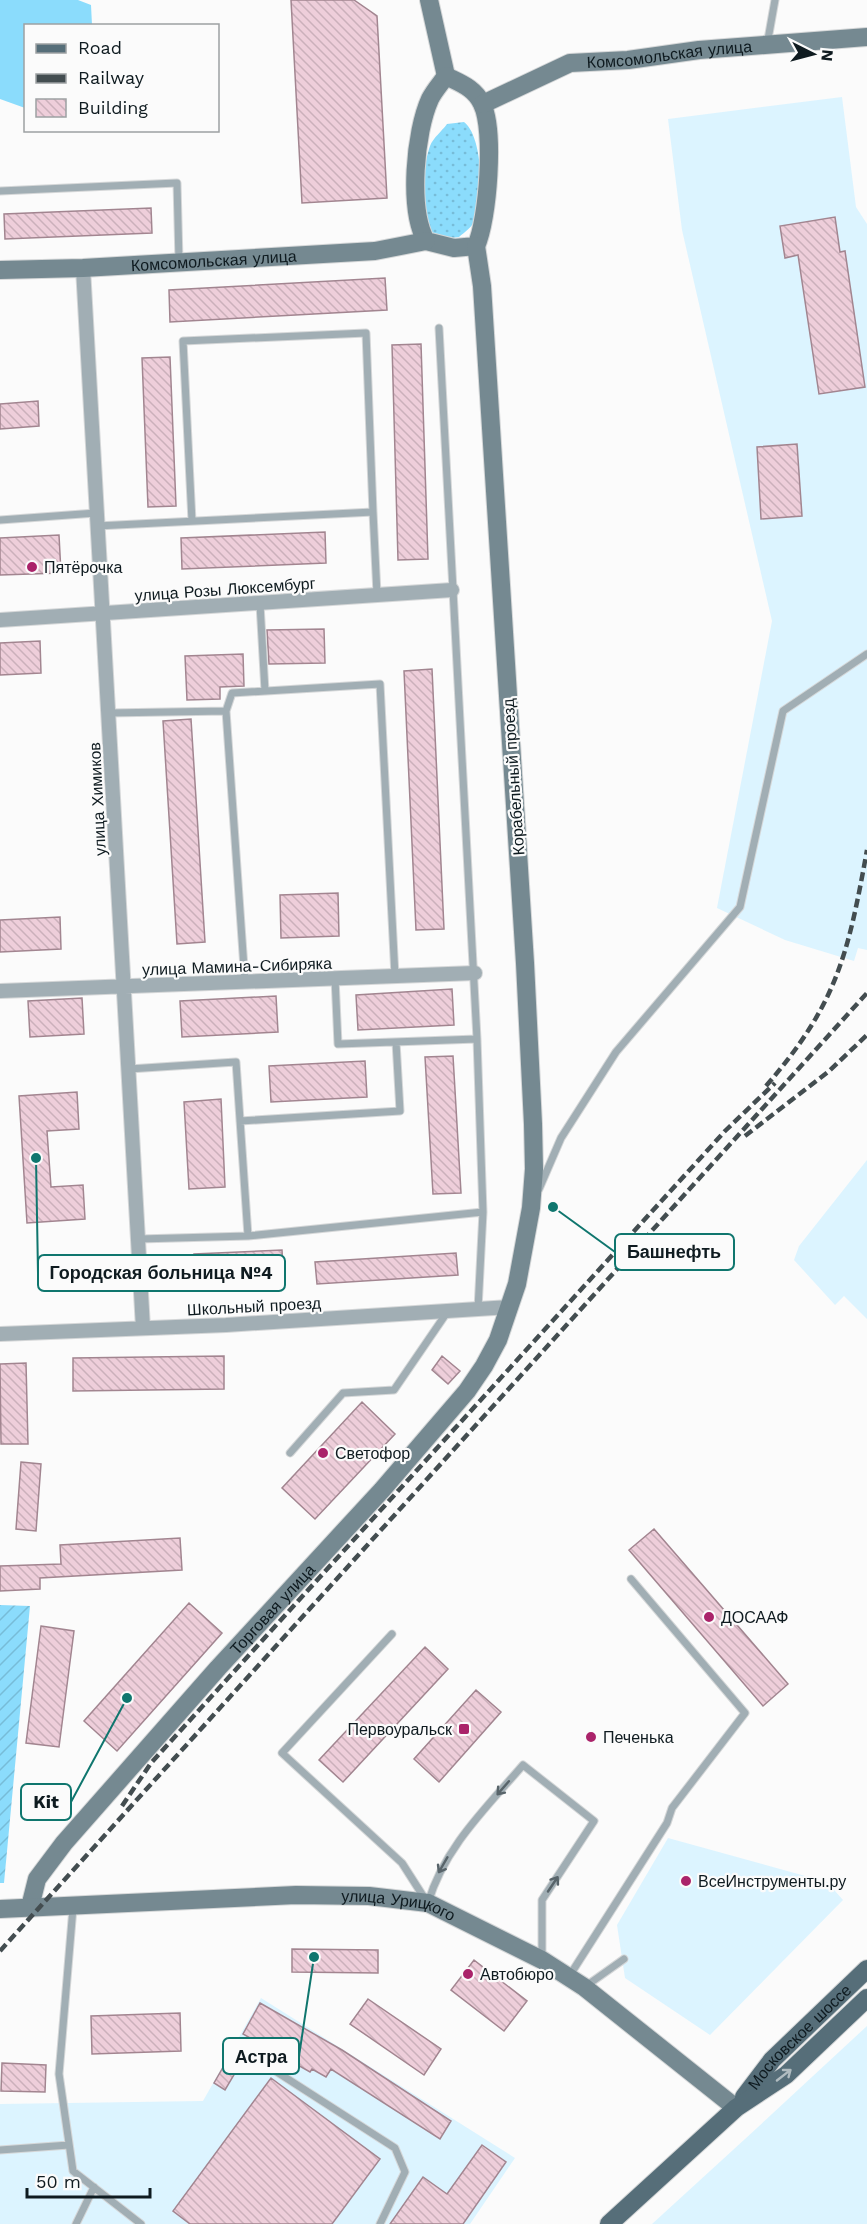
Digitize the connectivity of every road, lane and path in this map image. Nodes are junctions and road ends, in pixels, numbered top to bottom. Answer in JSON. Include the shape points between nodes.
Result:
{"nodes":[{"id":1,"x":429,"y":0,"type":"edge"},
{"id":2,"x":775,"y":0,"type":"edge"},
{"id":3,"x":867,"y":37,"type":"edge"},
{"id":4,"x":767,"y":45,"type":"junction"},
{"id":5,"x":446,"y":76,"type":"junction"},
{"id":6,"x":483,"y":104,"type":"junction"},
{"id":7,"x":0,"y":191,"type":"edge"},
{"id":8,"x":426,"y":241,"type":"junction"},
{"id":9,"x":476,"y":246,"type":"junction"},
{"id":10,"x":179,"y":261,"type":"junction"},
{"id":11,"x":83,"y":268,"type":"junction"},
{"id":12,"x":0,"y":270,"type":"edge"},
{"id":13,"x":439,"y":328,"type":"dead end"},
{"id":14,"x":373,"y":512,"type":"junction"},
{"id":15,"x":97,"y":519,"type":"junction"},
{"id":16,"x":0,"y":520,"type":"edge"},
{"id":17,"x":192,"y":521,"type":"junction"},
{"id":18,"x":452,"y":590,"type":"junction"},
{"id":19,"x":377,"y":594,"type":"junction"},
{"id":20,"x":260,"y":604,"type":"junction"},
{"id":21,"x":102,"y":615,"type":"junction"},
{"id":22,"x":0,"y":620,"type":"edge"},
{"id":23,"x":867,"y":654,"type":"edge"},
{"id":24,"x":265,"y":691,"type":"junction"},
{"id":25,"x":226,"y":711,"type":"junction"},
{"id":26,"x":108,"y":712,"type":"junction"},
{"id":27,"x":475,"y":973,"type":"junction"},
{"id":28,"x":395,"y":976,"type":"junction"},
{"id":29,"x":335,"y":978,"type":"junction"},
{"id":30,"x":245,"y":982,"type":"junction"},
{"id":31,"x":125,"y":987,"type":"junction"},
{"id":32,"x":0,"y":990,"type":"edge"},
{"id":33,"x":477,"y":1039,"type":"junction"},
{"id":34,"x":396,"y":1042,"type":"junction"},
{"id":35,"x":129,"y":1069,"type":"junction"},
{"id":36,"x":240,"y":1121,"type":"junction"},
{"id":37,"x":531,"y":1208,"type":"junction"},
{"id":38,"x":483,"y":1212,"type":"junction"},
{"id":39,"x":248,"y":1236,"type":"junction"},
{"id":40,"x":139,"y":1239,"type":"junction"},
{"id":41,"x":510,"y":1307,"type":"junction"},
{"id":42,"x":478,"y":1309,"type":"junction"},
{"id":43,"x":448,"y":1311,"type":"junction"},
{"id":44,"x":143,"y":1328,"type":"junction"},
{"id":45,"x":0,"y":1334,"type":"edge"},
{"id":46,"x":290,"y":1453,"type":"dead end"},
{"id":47,"x":631,"y":1579,"type":"dead end"},
{"id":48,"x":392,"y":1634,"type":"dead end"},
{"id":49,"x":428,"y":1903,"type":"junction"},
{"id":50,"x":73,"y":1905,"type":"junction"},
{"id":51,"x":30,"y":1907,"type":"junction"},
{"id":52,"x":0,"y":1909,"type":"edge"},
{"id":53,"x":624,"y":1959,"type":"dead end"},
{"id":54,"x":542,"y":1960,"type":"junction"},
{"id":55,"x":867,"y":1969,"type":"edge"},
{"id":56,"x":569,"y":1977,"type":"junction"},
{"id":57,"x":584,"y":1987,"type":"junction"},
{"id":58,"x":867,"y":1998,"type":"edge"},
{"id":59,"x":266,"y":2065,"type":"dead end"},
{"id":60,"x":736,"y":2108,"type":"junction"},
{"id":61,"x":69,"y":2145,"type":"junction"},
{"id":62,"x":0,"y":2150,"type":"edge"},
{"id":63,"x":94,"y":2187,"type":"junction"},
{"id":64,"x":76,"y":2224,"type":"edge"},
{"id":65,"x":141,"y":2224,"type":"edge"},
{"id":66,"x":380,"y":2224,"type":"edge"},
{"id":67,"x":609,"y":2224,"type":"edge"}],
"edges":[{"from":1,"to":5,"type":"street"},
{"from":2,"to":4,"type":"lane"},
{"from":3,"to":4,"type":"street","name":"Комсомольская улица"},
{"from":4,"to":6,"type":"street","name":"Комсомольская улица","via":[[570,63]]},
{"from":5,"to":6,"type":"street","via":[[470,87]]},
{"from":5,"to":8,"type":"street","via":[[431,99],[421,128],[417,201],[419,225]]},
{"from":6,"to":9,"type":"street","via":[[490,144],[483,231]]},
{"from":7,"to":10,"type":"lane","via":[[177,183]]},
{"from":8,"to":9,"type":"street","via":[[454,248]]},
{"from":8,"to":10,"type":"street","name":"Комсомольская улица","via":[[375,251]]},
{"from":9,"to":37,"type":"street","name":"Корабельный проезд","via":[[482,286],[525,963],[534,1169]]},
{"from":10,"to":11,"type":"street","name":"Комсомольская улица"},
{"from":11,"to":12,"type":"street","name":"Комсомольская улица"},
{"from":11,"to":15,"type":"street","name":"улица Химиков"},
{"from":13,"to":18,"type":"lane"},
{"from":14,"to":17,"type":"lane"},
{"from":14,"to":17,"type":"lane","via":[[366,333],[183,341]]},
{"from":14,"to":19,"type":"lane"},
{"from":15,"to":16,"type":"lane"},
{"from":15,"to":17,"type":"lane"},
{"from":15,"to":21,"type":"street","name":"улица Химиков"},
{"from":18,"to":19,"type":"street","name":"улица Розы Люксембург"},
{"from":18,"to":27,"type":"lane"},
{"from":19,"to":20,"type":"street","name":"улица Розы Люксембург"},
{"from":20,"to":21,"type":"street","name":"улица Розы Люксембург"},
{"from":20,"to":24,"type":"lane"},
{"from":21,"to":22,"type":"street","name":"улица Розы Люксембург"},
{"from":21,"to":26,"type":"street","name":"улица Химиков"},
{"from":23,"to":37,"type":"lane","via":[[783,711],[740,907],[616,1052],[561,1138]]},
{"from":24,"to":25,"type":"lane","via":[[232,693]]},
{"from":24,"to":28,"type":"lane","via":[[380,684]]},
{"from":25,"to":26,"type":"lane"},
{"from":25,"to":30,"type":"lane"},
{"from":26,"to":31,"type":"street","name":"улица Химиков"},
{"from":27,"to":28,"type":"street","name":"улица Мамина-Сибиряка"},
{"from":27,"to":33,"type":"lane"},
{"from":28,"to":29,"type":"street","name":"улица Мамина-Сибиряка"},
{"from":29,"to":30,"type":"street","name":"улица Мамина-Сибиряка"},
{"from":29,"to":34,"type":"lane","via":[[338,1044]]},
{"from":30,"to":31,"type":"street","name":"улица Мамина-Сибиряка"},
{"from":31,"to":32,"type":"street","name":"улица Мамина-Сибиряка"},
{"from":31,"to":35,"type":"street","name":"улица Химиков"},
{"from":33,"to":34,"type":"lane"},
{"from":33,"to":38,"type":"lane"},
{"from":34,"to":36,"type":"lane","via":[[400,1111]]},
{"from":35,"to":36,"type":"lane","via":[[236,1062]]},
{"from":35,"to":40,"type":"street","name":"улица Химиков"},
{"from":36,"to":39,"type":"lane"},
{"from":37,"to":41,"type":"street","name":"Корабельный проезд"},
{"from":38,"to":39,"type":"lane"},
{"from":38,"to":42,"type":"lane"},
{"from":39,"to":40,"type":"lane"},
{"from":40,"to":44,"type":"street","name":"улица Химиков"},
{"from":41,"to":42,"type":"street","name":"Школьный проезд"},
{"from":41,"to":51,"type":"street","name":"Торговая улица","via":[[498,1340],[467,1391],[64,1843],[37,1879]]},
{"from":42,"to":43,"type":"street","name":"Школьный проезд"},
{"from":43,"to":44,"type":"street","name":"Школьный проезд"},
{"from":43,"to":46,"type":"lane","via":[[394,1390],[343,1393]]},
{"from":44,"to":45,"type":"street","name":"Школьный проезд"},
{"from":47,"to":56,"type":"lane","via":[[745,1713],[672,1808],[667,1823]]},
{"from":48,"to":49,"type":"lane","via":[[282,1753],[402,1863]]},
{"from":49,"to":50,"type":"street","name":"улица Урицкого","via":[[369,1896],[296,1895]]},
{"from":49,"to":54,"type":"street","name":"улица Урицкого"},
{"from":54,"to":49,"type":"lane","one_way":true,"via":[[542,1900],[594,1821],[523,1765],[466,1831],[441,1867]]},
{"from":50,"to":51,"type":"street","name":"улица Урицкого"},
{"from":50,"to":61,"type":"lane","via":[[59,2074]]},
{"from":51,"to":52,"type":"street","name":"улица Урицкого"},
{"from":53,"to":57,"type":"lane"},
{"from":54,"to":56,"type":"street","name":"улица Урицкого"},
{"from":55,"to":60,"type":"main road","name":"Московское шоссе","via":[[772,2060]]},
{"from":56,"to":57,"type":"street","name":"улица Урицкого"},
{"from":57,"to":60,"type":"street","name":"улица Урицкого"},
{"from":60,"to":58,"type":"main road","name":"Московское шоссе","one_way":true,"via":[[786,2075]]},
{"from":59,"to":66,"type":"lane","via":[[395,2148],[405,2172]]},
{"from":60,"to":67,"type":"main road","name":"Московское шоссе"},
{"from":61,"to":62,"type":"lane"},
{"from":61,"to":63,"type":"lane","via":[[72,2171]]},
{"from":63,"to":64,"type":"lane"},
{"from":63,"to":65,"type":"lane"}]}
